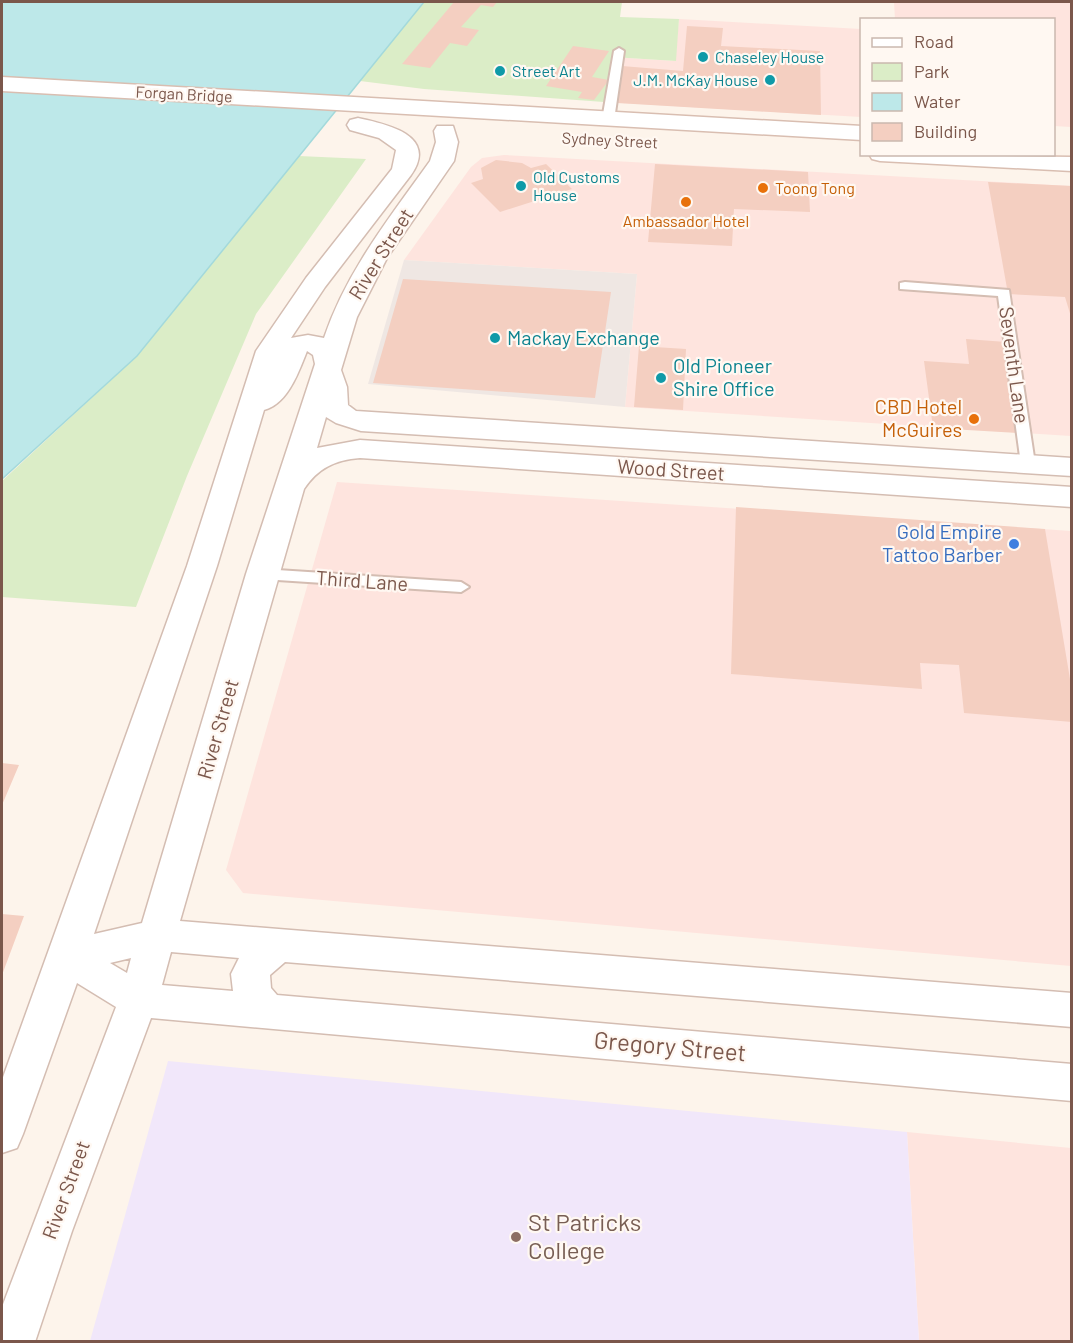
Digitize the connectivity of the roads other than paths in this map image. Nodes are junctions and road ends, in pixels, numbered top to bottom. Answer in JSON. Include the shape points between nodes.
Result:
{"nodes":[{"id":1,"x":619,"y":51,"type":"dead end"},
{"id":2,"x":2,"y":84,"type":"edge"},
{"id":3,"x":2,"y":105,"type":"edge"},
{"id":4,"x":391,"y":105,"type":"junction"},
{"id":5,"x":362,"y":114,"type":"junction"},
{"id":6,"x":608,"y":120,"type":"junction"},
{"id":7,"x":445,"y":130,"type":"junction"},
{"id":8,"x":499,"y":134,"type":"dead end"},
{"id":9,"x":860,"y":134,"type":"edge"},
{"id":10,"x":592,"y":140,"type":"dead end"},
{"id":11,"x":625,"y":141,"type":"junction"},
{"id":12,"x":1055,"y":144,"type":"edge"},
{"id":13,"x":1071,"y":144,"type":"edge"},
{"id":14,"x":860,"y":154,"type":"edge"},
{"id":15,"x":918,"y":156,"type":"edge"},
{"id":16,"x":1071,"y":164,"type":"edge"},
{"id":17,"x":905,"y":286,"type":"dead end"},
{"id":18,"x":328,"y":366,"type":"junction"},
{"id":19,"x":249,"y":411,"type":"junction"},
{"id":20,"x":644,"y":454,"type":"junction"},
{"id":21,"x":859,"y":454,"type":"junction"},
{"id":22,"x":1028,"y":464,"type":"junction"},
{"id":23,"x":1071,"y":468,"type":"edge"},
{"id":24,"x":861,"y":483,"type":"junction"},
{"id":25,"x":288,"y":491,"type":"junction"},
{"id":26,"x":1034,"y":494,"type":"junction"},
{"id":27,"x":1071,"y":497,"type":"edge"},
{"id":28,"x":262,"y":574,"type":"junction"},
{"id":29,"x":461,"y":587,"type":"dead end"},
{"id":30,"x":158,"y":935,"type":"junction"},
{"id":31,"x":282,"y":945,"type":"junction"},
{"id":32,"x":68,"y":957,"type":"junction"},
{"id":33,"x":138,"y":1000,"type":"junction"},
{"id":34,"x":1071,"y":1010,"type":"edge"},
{"id":35,"x":268,"y":1012,"type":"junction"},
{"id":36,"x":1071,"y":1083,"type":"edge"},
{"id":37,"x":2,"y":1134,"type":"edge"},
{"id":38,"x":12,"y":1341,"type":"edge"}],
"edges":[{"from":1,"to":6,"type":"lane"},
{"from":2,"to":5,"type":"street","name":"Forgan Bridge"},
{"from":3,"to":5,"type":"street","name":"Forgan Bridge"},
{"from":4,"to":5,"type":"street","name":"Sydney Street"},
{"from":4,"to":6,"type":"street","name":"Sydney Street"},
{"from":4,"to":7,"type":"street","via":[[427,114]]},
{"from":5,"to":7,"type":"street"},
{"from":5,"to":19,"type":"street","name":"River Street","via":[[396,137],[406,147],[408,158],[403,170],[276,339]]},
{"from":6,"to":9,"type":"street","name":"Sydney Street"},
{"from":6,"to":11,"type":"street"},
{"from":7,"to":8,"type":"street"},
{"from":7,"to":18,"type":"street","name":"River Street","via":[[447,142],[442,161],[368,268],[350,303]]},
{"from":10,"to":11,"type":"street","name":"Sydney Street"},
{"from":11,"to":14,"type":"street","name":"Sydney Street"},
{"from":12,"to":13,"type":"street"},
{"from":15,"to":16,"type":"street"},
{"from":17,"to":22,"type":"lane","name":"Seventh Lane","via":[[1004,292]]},
{"from":18,"to":19,"type":"street","via":[[326,352],[318,345],[297,344],[281,382]]},
{"from":18,"to":20,"type":"street","name":"Wood Street","via":[[334,408],[356,421]]},
{"from":18,"to":25,"type":"street","name":"River Street"},
{"from":19,"to":32,"type":"street","name":"River Street","via":[[202,566]]},
{"from":20,"to":21,"type":"street","name":"Wood Street"},
{"from":20,"to":24,"type":"street","name":"Wood Street"},
{"from":20,"to":25,"type":"street","name":"Wood Street","via":[[351,449],[309,462]]},
{"from":21,"to":22,"type":"street","name":"Wood Street"},
{"from":21,"to":24,"type":"street"},
{"from":22,"to":23,"type":"street","name":"Wood Street"},
{"from":22,"to":26,"type":"street"},
{"from":24,"to":26,"type":"street","name":"Wood Street"},
{"from":25,"to":28,"type":"street","name":"River Street"},
{"from":26,"to":27,"type":"street","name":"Wood Street"},
{"from":28,"to":29,"type":"lane","name":"Third Lane"},
{"from":28,"to":30,"type":"street","name":"River Street"},
{"from":30,"to":31,"type":"street"},
{"from":30,"to":32,"type":"street"},
{"from":30,"to":33,"type":"street","name":"River Street"},
{"from":31,"to":34,"type":"street"},
{"from":31,"to":35,"type":"street","via":[[258,960],[250,976],[251,993]]},
{"from":32,"to":33,"type":"street","name":"Gregory Street"},
{"from":32,"to":37,"type":"street","name":"River Street"},
{"from":33,"to":35,"type":"street","name":"Gregory Street"},
{"from":33,"to":38,"type":"street","name":"River Street"},
{"from":35,"to":36,"type":"street","name":"Gregory Street"}]}
